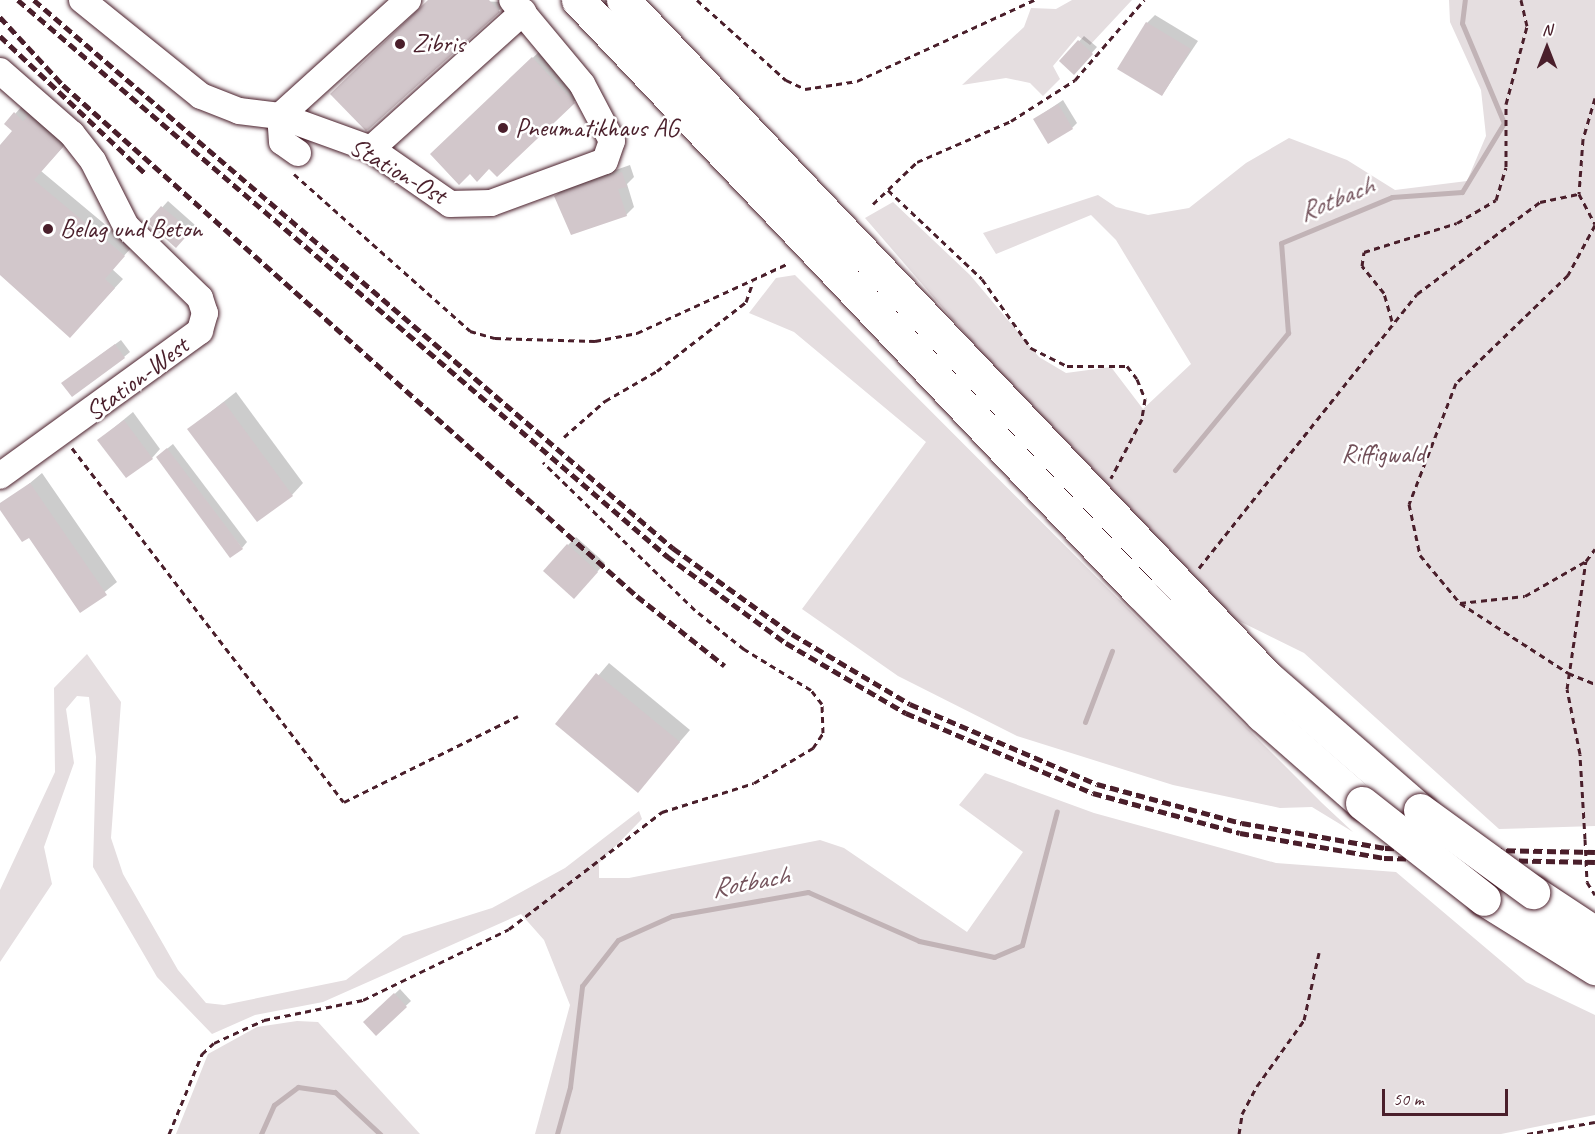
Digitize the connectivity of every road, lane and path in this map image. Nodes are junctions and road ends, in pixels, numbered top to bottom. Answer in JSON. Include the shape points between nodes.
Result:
{"nodes":[{"id":1,"x":82,"y":0,"type":"edge"},
{"id":2,"x":408,"y":0,"type":"edge"},
{"id":3,"x":578,"y":0,"type":"edge"},
{"id":4,"x":623,"y":0,"type":"edge"},
{"id":5,"x":697,"y":0,"type":"edge"},
{"id":6,"x":1035,"y":0,"type":"edge"},
{"id":7,"x":1144,"y":0,"type":"edge"},
{"id":8,"x":1521,"y":0,"type":"edge"},
{"id":9,"x":518,"y":6,"type":"edge"},
{"id":10,"x":0,"y":71,"type":"edge"},
{"id":11,"x":1595,"y":98,"type":"edge"},
{"id":12,"x":280,"y":116,"type":"junction"},
{"id":13,"x":371,"y":149,"type":"junction"},
{"id":14,"x":294,"y":161,"type":"joint"},
{"id":15,"x":888,"y":190,"type":"junction"},
{"id":16,"x":1579,"y":194,"type":"junction"},
{"id":17,"x":873,"y":204,"type":"dead end"},
{"id":18,"x":1595,"y":224,"type":"edge"},
{"id":19,"x":789,"y":263,"type":"dead end"},
{"id":20,"x":753,"y":280,"type":"junction"},
{"id":21,"x":1392,"y":321,"type":"junction"},
{"id":22,"x":62,"y":435,"type":"junction"},
{"id":23,"x":564,"y":437,"type":"dead end"},
{"id":24,"x":543,"y":462,"type":"dead end"},
{"id":25,"x":0,"y":476,"type":"edge"},
{"id":26,"x":1117,"y":484,"type":"dead end"},
{"id":27,"x":1595,"y":549,"type":"edge"},
{"id":28,"x":1586,"y":561,"type":"junction"},
{"id":29,"x":1192,"y":562,"type":"dead end"},
{"id":30,"x":1460,"y":603,"type":"junction"},
{"id":31,"x":1568,"y":673,"type":"junction"},
{"id":32,"x":1595,"y":684,"type":"edge"},
{"id":33,"x":1255,"y":686,"type":"junction"},
{"id":34,"x":518,"y":717,"type":"dead end"},
{"id":35,"x":1595,"y":896,"type":"edge"},
{"id":36,"x":1595,"y":933,"type":"edge"},
{"id":37,"x":1319,"y":953,"type":"dead end"},
{"id":38,"x":1595,"y":968,"type":"edge"},
{"id":39,"x":1595,"y":1122,"type":"edge"},
{"id":40,"x":169,"y":1134,"type":"edge"},
{"id":41,"x":1239,"y":1134,"type":"edge"},
{"id":42,"x":1527,"y":1134,"type":"edge"}],
"edges":[{"from":1,"to":12,"type":"street","name":"Station-Ost","via":[[201,96],[239,111]]},
{"from":2,"to":12,"type":"street"},
{"from":3,"to":33,"type":"highway","via":[[1007,454]]},
{"from":4,"to":33,"type":"highway","via":[[1030,431]]},
{"from":5,"to":6,"type":"path","via":[[786,80],[805,90],[856,81]]},
{"from":7,"to":15,"type":"path","via":[[1075,80],[1011,121],[917,162]]},
{"from":8,"to":21,"type":"path","via":[[1527,26],[1506,104],[1506,168],[1496,200],[1457,223],[1364,252],[1362,266],[1384,293]]},
{"from":9,"to":13,"type":"street"},
{"from":9,"to":13,"type":"street","name":"Station-Ost","via":[[582,84],[612,141],[605,161],[491,203],[450,204]]},
{"from":10,"to":22,"type":"street","name":"Station-West","via":[[72,134],[93,161],[126,226],[200,298],[205,313],[200,331]]},
{"from":11,"to":16,"type":"path","via":[[1582,139]]},
{"from":12,"to":13,"type":"street","name":"Station-Ost"},
{"from":12,"to":14,"type":"street","via":[[282,142]]},
{"from":14,"to":20,"type":"path","via":[[470,331],[495,338],[595,341],[637,333]]},
{"from":15,"to":17,"type":"path"},
{"from":15,"to":26,"type":"path","via":[[982,279],[1031,348],[1067,366],[1127,366],[1144,399],[1142,419],[1111,477]]},
{"from":16,"to":18,"type":"path"},
{"from":16,"to":21,"type":"path","via":[[1540,202],[1417,294]]},
{"from":18,"to":30,"type":"path","via":[[1568,276],[1456,383],[1409,504],[1420,555]]},
{"from":19,"to":20,"type":"path"},
{"from":20,"to":23,"type":"path","via":[[746,302],[657,371],[605,401]]},
{"from":21,"to":29,"type":"path","via":[[1257,499],[1198,569]]},
{"from":22,"to":25,"type":"street","name":"Station-West"},
{"from":22,"to":34,"type":"path","via":[[344,801]]},
{"from":24,"to":40,"type":"path","via":[[695,610],[744,649],[812,690],[822,704],[823,733],[813,748],[754,783],[662,812],[510,929],[363,1000],[264,1020],[214,1043],[193,1073]]},
{"from":27,"to":28,"type":"path"},
{"from":28,"to":30,"type":"path","via":[[1524,596]]},
{"from":28,"to":31,"type":"path"},
{"from":30,"to":31,"type":"path"},
{"from":31,"to":32,"type":"path"},
{"from":31,"to":35,"type":"path","bridge":true,"via":[[1587,882]]},
{"from":33,"to":36,"type":"highway","bridge":true,"via":[[1420,810]]},
{"from":33,"to":38,"type":"highway","bridge":true,"via":[[1362,803],[1484,898]]},
{"from":37,"to":41,"type":"path","via":[[1304,1020],[1257,1086],[1242,1114]]},
{"from":39,"to":42,"type":"path"}]}
